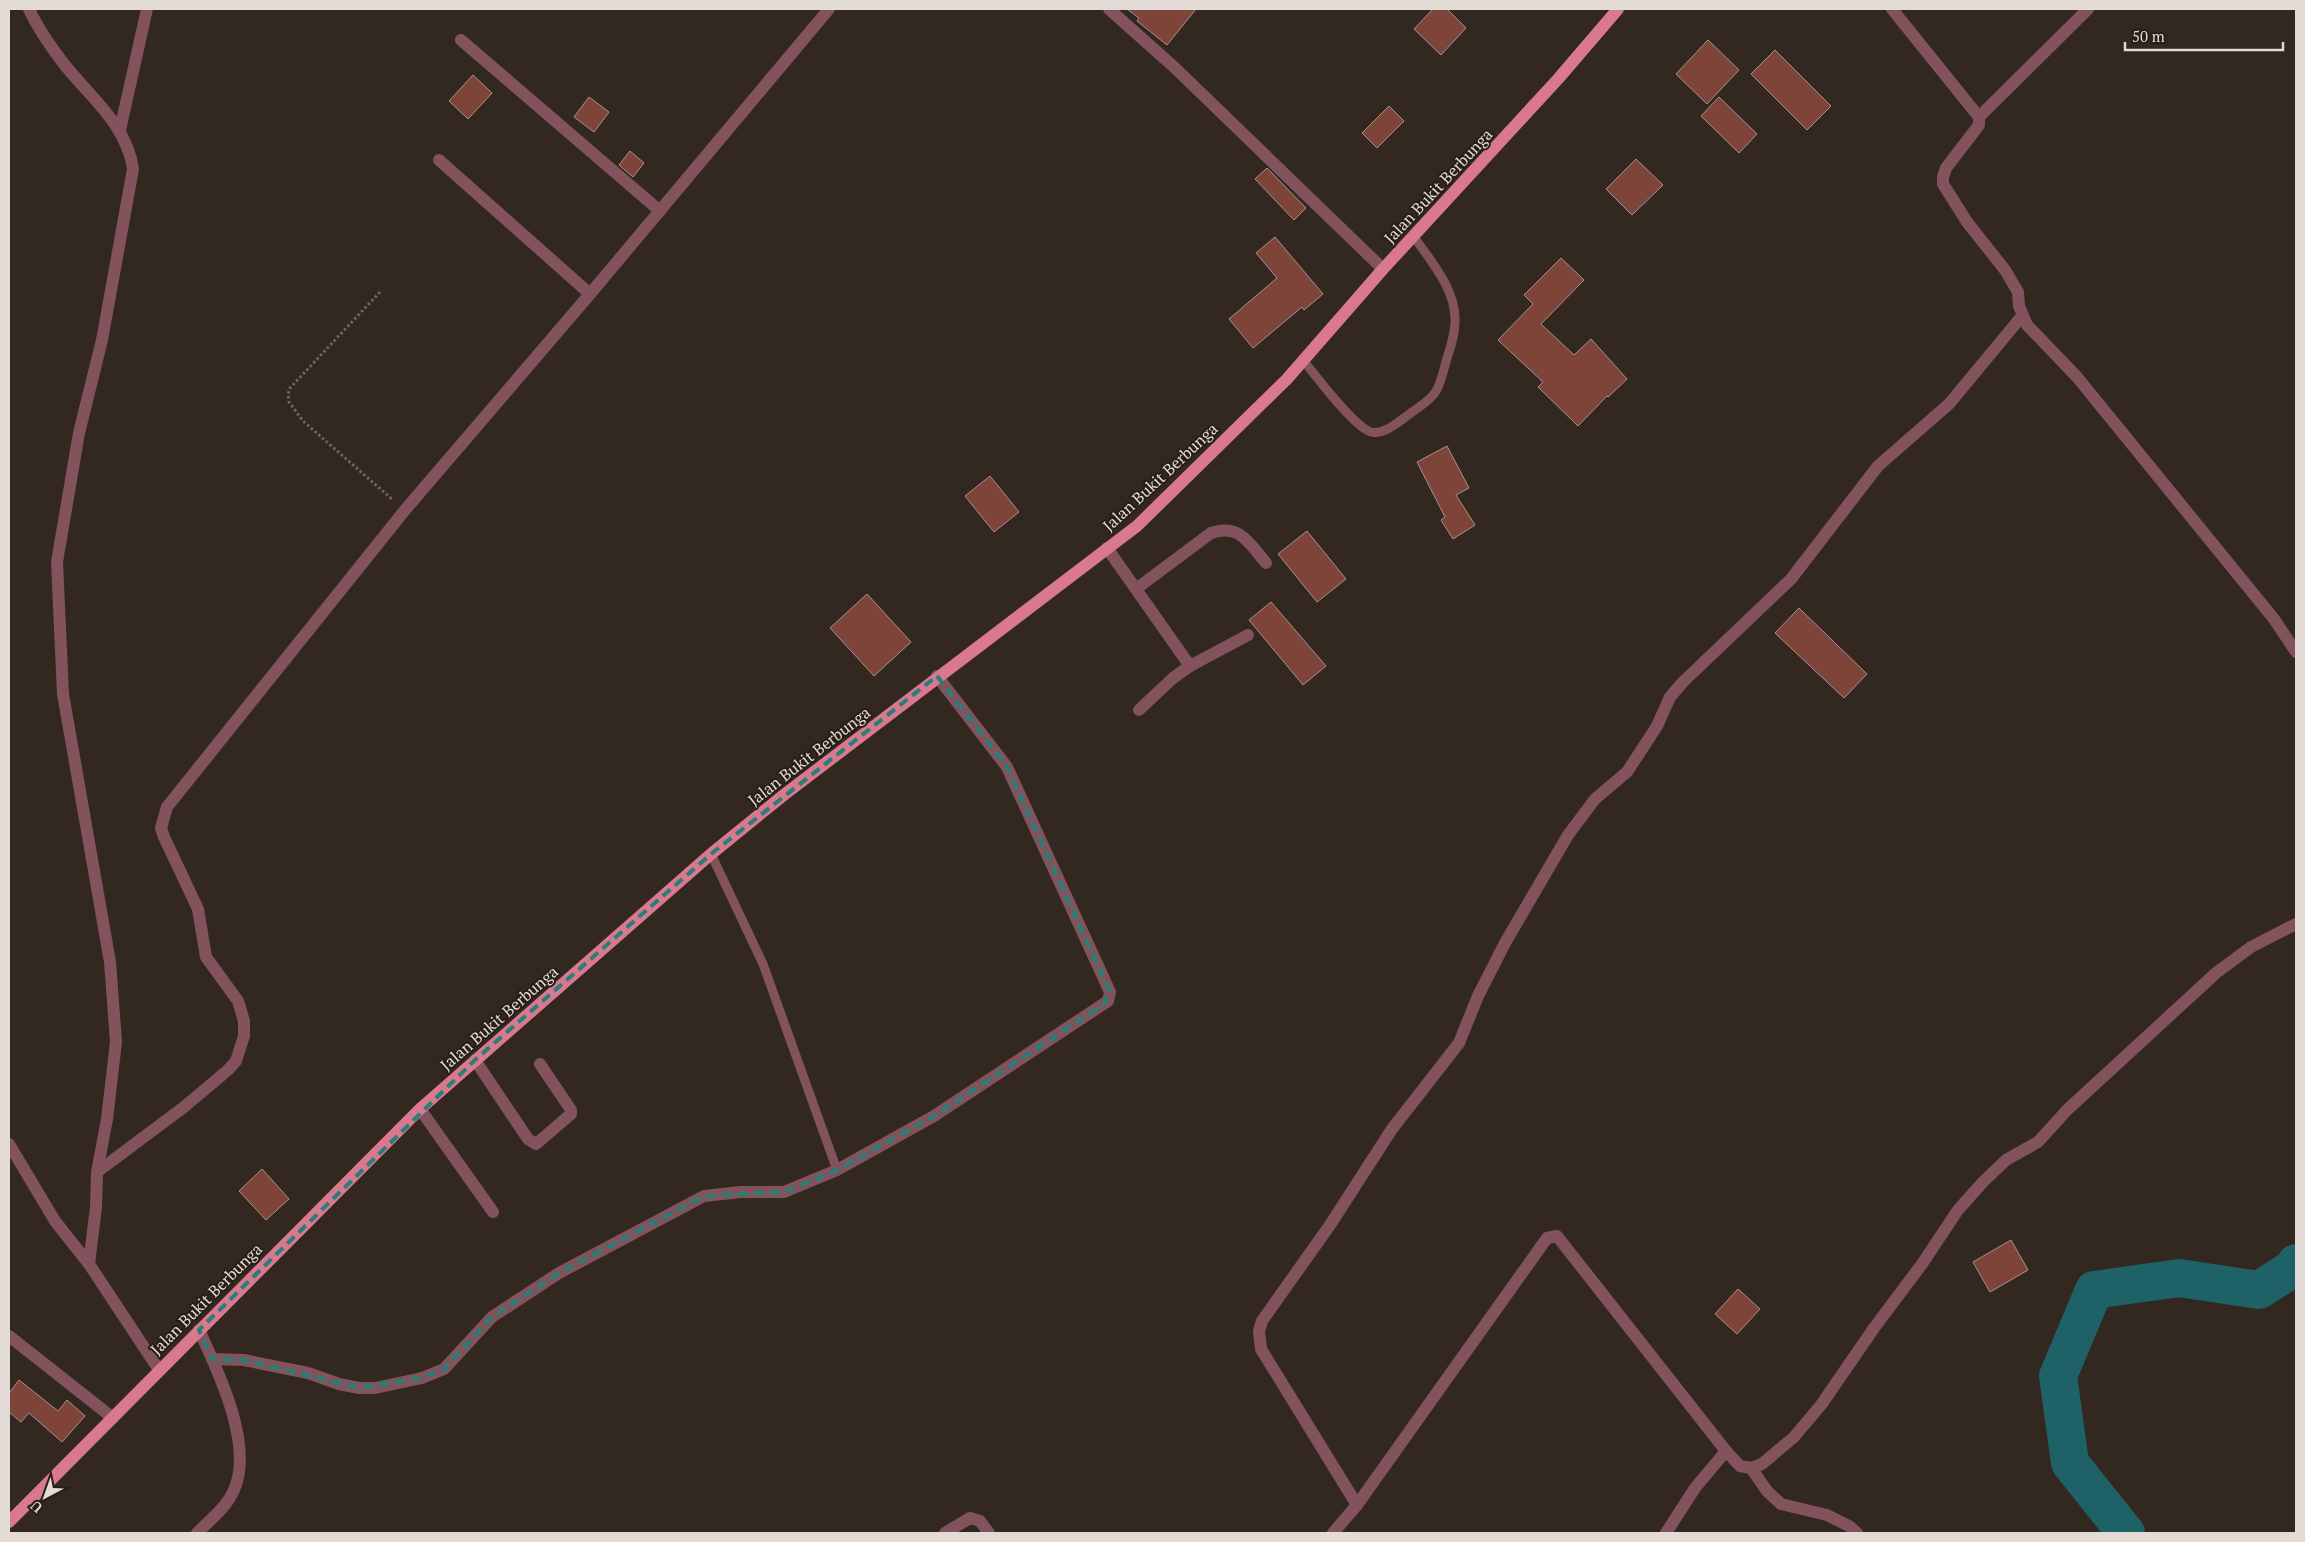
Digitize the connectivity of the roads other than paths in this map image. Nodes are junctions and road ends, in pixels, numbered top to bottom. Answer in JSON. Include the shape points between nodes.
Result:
{"nodes":[{"id":1,"x":29,"y":9,"type":"edge"},
{"id":2,"x":147,"y":9,"type":"edge"},
{"id":3,"x":829,"y":9,"type":"edge"},
{"id":4,"x":1109,"y":9,"type":"edge"},
{"id":5,"x":1618,"y":9,"type":"edge"},
{"id":6,"x":1892,"y":9,"type":"edge"},
{"id":7,"x":2088,"y":9,"type":"edge"},
{"id":8,"x":461,"y":40,"type":"dead end"},
{"id":9,"x":1979,"y":117,"type":"junction"},
{"id":10,"x":120,"y":130,"type":"junction"},
{"id":11,"x":439,"y":160,"type":"dead end"},
{"id":12,"x":660,"y":212,"type":"junction"},
{"id":13,"x":1414,"y":237,"type":"junction"},
{"id":14,"x":1383,"y":268,"type":"junction"},
{"id":15,"x":590,"y":294,"type":"junction"},
{"id":16,"x":2022,"y":316,"type":"junction"},
{"id":17,"x":1302,"y":360,"type":"junction"},
{"id":18,"x":1107,"y":548,"type":"junction"},
{"id":19,"x":1266,"y":563,"type":"dead end"},
{"id":20,"x":1136,"y":589,"type":"junction"},
{"id":21,"x":1248,"y":635,"type":"dead end"},
{"id":22,"x":2296,"y":652,"type":"edge"},
{"id":23,"x":1190,"y":666,"type":"junction"},
{"id":24,"x":937,"y":676,"type":"junction"},
{"id":25,"x":1139,"y":710,"type":"dead end"},
{"id":26,"x":711,"y":854,"type":"junction"},
{"id":27,"x":2296,"y":924,"type":"edge"},
{"id":28,"x":475,"y":1060,"type":"junction"},
{"id":29,"x":540,"y":1064,"type":"dead end"},
{"id":30,"x":420,"y":1109,"type":"junction"},
{"id":31,"x":9,"y":1144,"type":"edge"},
{"id":32,"x":837,"y":1170,"type":"junction"},
{"id":33,"x":97,"y":1172,"type":"junction"},
{"id":34,"x":493,"y":1212,"type":"dead end"},
{"id":35,"x":89,"y":1264,"type":"junction"},
{"id":36,"x":199,"y":1330,"type":"junction"},
{"id":37,"x":9,"y":1336,"type":"edge"},
{"id":38,"x":212,"y":1359,"type":"junction"},
{"id":39,"x":159,"y":1370,"type":"junction"},
{"id":40,"x":113,"y":1418,"type":"junction"},
{"id":41,"x":1726,"y":1451,"type":"junction"},
{"id":42,"x":1752,"y":1468,"type":"junction"},
{"id":43,"x":1357,"y":1505,"type":"junction"},
{"id":44,"x":9,"y":1522,"type":"edge"},
{"id":45,"x":197,"y":1533,"type":"edge"},
{"id":46,"x":945,"y":1533,"type":"edge"},
{"id":47,"x":989,"y":1533,"type":"edge"},
{"id":48,"x":1333,"y":1533,"type":"edge"},
{"id":49,"x":1666,"y":1533,"type":"edge"},
{"id":50,"x":1857,"y":1533,"type":"edge"}],
"edges":[{"from":1,"to":10,"type":"street","via":[[64,64]]},
{"from":2,"to":10,"type":"street"},
{"from":3,"to":12,"type":"street"},
{"from":4,"to":14,"type":"street","via":[[1174,67]]},
{"from":5,"to":13,"type":"main road","name":"Jalan Bukit Berbunga"},
{"from":6,"to":9,"type":"street"},
{"from":7,"to":9,"type":"street"},
{"from":8,"to":12,"type":"street"},
{"from":9,"to":16,"type":"street","via":[[1979,125],[1946,168],[1943,184],[1967,222],[2005,270],[2018,292]]},
{"from":10,"to":33,"type":"street","via":[[132,159],[132,184],[102,340],[79,433],[57,562],[63,694],[110,962],[116,1042]]},
{"from":11,"to":15,"type":"street"},
{"from":12,"to":15,"type":"street"},
{"from":13,"to":14,"type":"main road","name":"Jalan Bukit Berbunga"},
{"from":13,"to":17,"type":"lane","via":[[1444,280],[1456,319],[1437,392],[1432,399],[1395,425],[1371,432],[1362,428]]},
{"from":14,"to":17,"type":"main road","name":"Jalan Bukit Berbunga"},
{"from":15,"to":33,"type":"street","via":[[344,584],[168,807],[161,828],[198,909],[206,957],[238,1001],[244,1021],[244,1036],[236,1061],[228,1070]]},
{"from":16,"to":22,"type":"street","via":[[2077,377],[2204,532],[2274,619]]},
{"from":16,"to":43,"type":"street","via":[[1949,404],[1878,466],[1791,579],[1670,697],[1657,726],[1627,772],[1595,800],[1568,835],[1505,943],[1459,1043],[1392,1129],[1262,1321],[1259,1331],[1261,1349]]},
{"from":17,"to":18,"type":"main road","name":"Jalan Bukit Berbunga","via":[[1287,379],[1136,526]]},
{"from":18,"to":20,"type":"street"},
{"from":18,"to":24,"type":"main road","name":"Jalan Bukit Berbunga"},
{"from":19,"to":20,"type":"street","via":[[1243,536],[1234,530],[1218,530]]},
{"from":20,"to":23,"type":"street"},
{"from":21,"to":23,"type":"street"},
{"from":23,"to":25,"type":"street"},
{"from":24,"to":26,"type":"main road","name":"Jalan Bukit Berbunga"},
{"from":24,"to":32,"type":"street","via":[[1007,766],[1110,995],[1104,1004],[934,1116]]},
{"from":26,"to":28,"type":"main road","name":"Jalan Bukit Berbunga"},
{"from":26,"to":32,"type":"lane","via":[[763,964]]},
{"from":27,"to":42,"type":"street","via":[[2251,947],[2216,973],[2067,1110],[2038,1142],[2006,1160],[1983,1182],[1958,1210],[1821,1405],[1775,1455]]},
{"from":28,"to":29,"type":"street","via":[[528,1139],[536,1144],[571,1114]]},
{"from":28,"to":30,"type":"main road","name":"Jalan Bukit Berbunga"},
{"from":30,"to":34,"type":"street"},
{"from":30,"to":36,"type":"main road","name":"Jalan Bukit Berbunga"},
{"from":31,"to":35,"type":"street","via":[[55,1222]]},
{"from":32,"to":38,"type":"street","via":[[784,1192],[704,1196],[559,1273],[492,1317],[444,1369],[422,1378],[360,1388],[244,1360]]},
{"from":33,"to":35,"type":"street"},
{"from":35,"to":39,"type":"street"},
{"from":36,"to":38,"type":"street"},
{"from":36,"to":39,"type":"main road","name":"Jalan Bukit Berbunga"},
{"from":37,"to":40,"type":"street"},
{"from":38,"to":45,"type":"street","via":[[234,1419],[240,1468],[233,1492],[222,1509]]},
{"from":39,"to":40,"type":"main road","name":"Jalan Bukit Berbunga"},
{"from":40,"to":44,"type":"main road","name":"Jalan Bukit Berbunga"},
{"from":41,"to":42,"type":"street","via":[[1740,1466]]},
{"from":41,"to":43,"type":"street","via":[[1557,1236],[1547,1238]]},
{"from":41,"to":49,"type":"street"},
{"from":42,"to":50,"type":"street","via":[[1767,1491],[1781,1504],[1827,1514]]},
{"from":43,"to":48,"type":"street"},
{"from":46,"to":47,"type":"street","via":[[970,1518],[980,1522]]}]}
